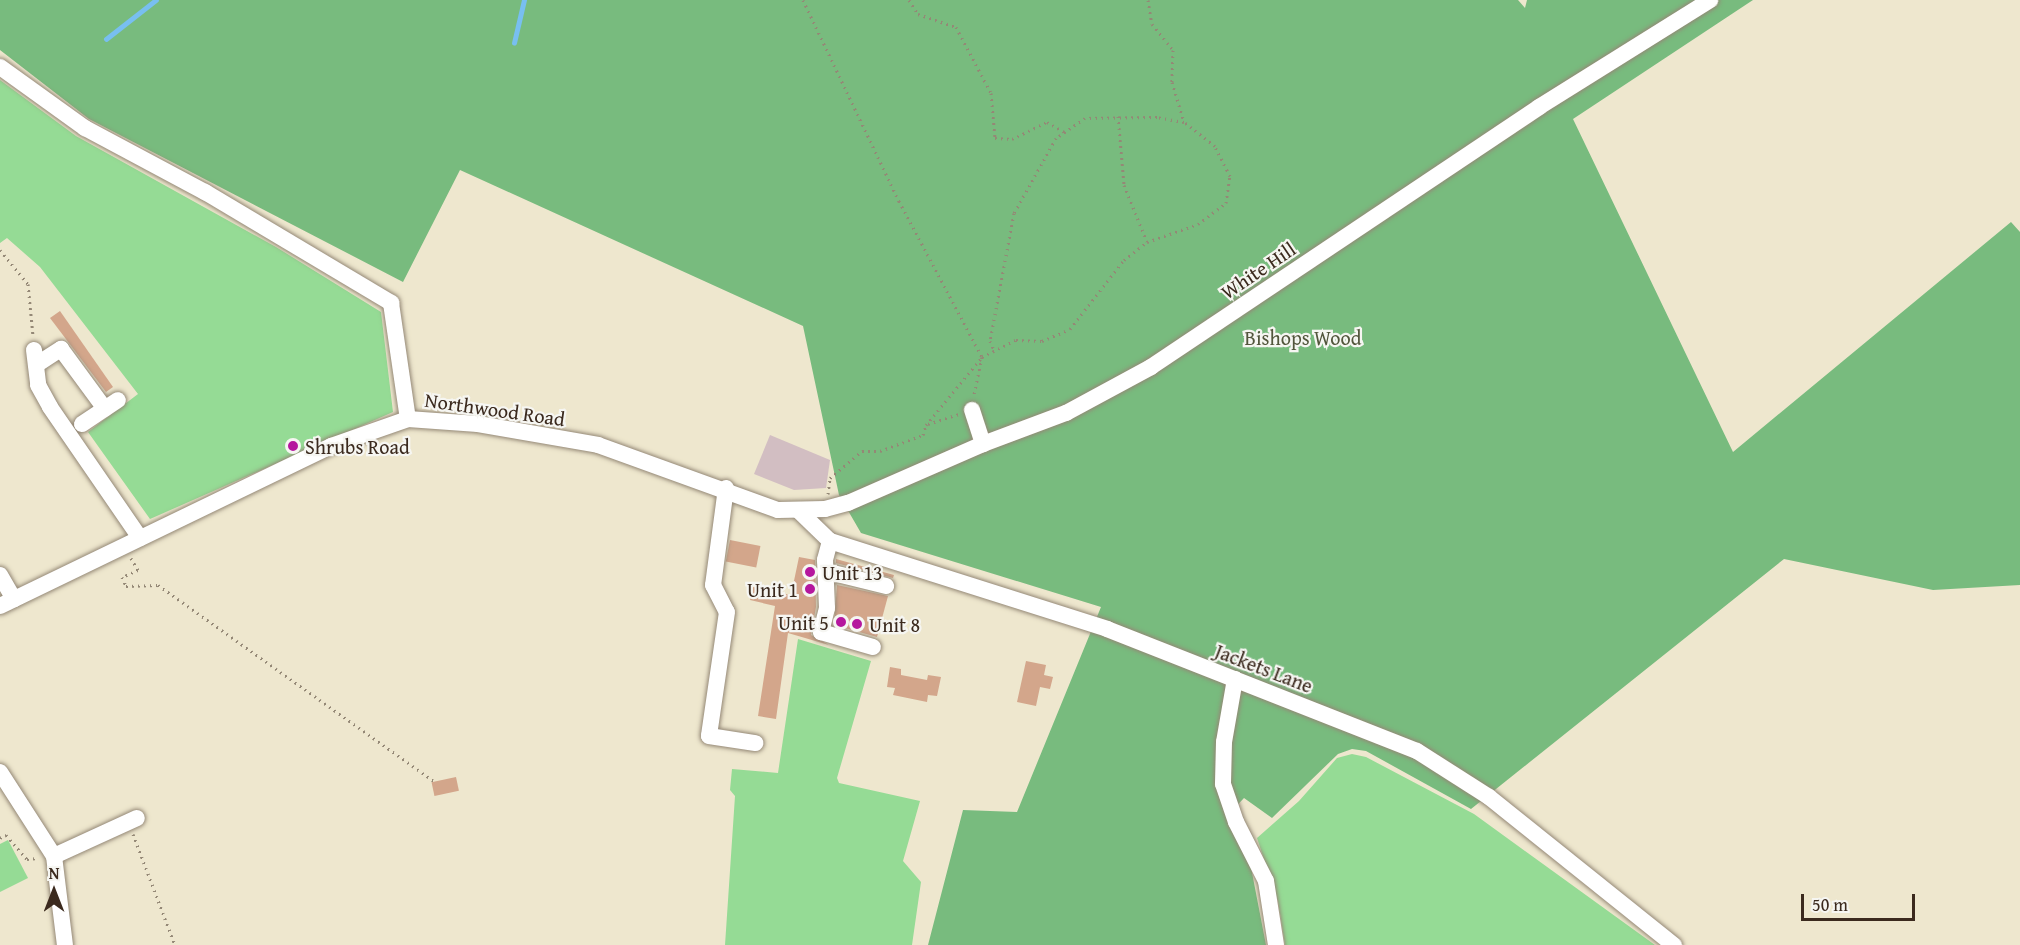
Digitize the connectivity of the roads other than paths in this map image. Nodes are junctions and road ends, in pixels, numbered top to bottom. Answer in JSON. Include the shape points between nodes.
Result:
{"nodes":[{"id":1,"x":1710,"y":0,"type":"edge"},
{"id":2,"x":0,"y":67,"type":"edge"},
{"id":3,"x":972,"y":410,"type":"road end"},
{"id":4,"x":408,"y":419,"type":"junction"},
{"id":5,"x":82,"y":424,"type":"dead end"},
{"id":6,"x":983,"y":444,"type":"junction"},
{"id":7,"x":726,"y":488,"type":"junction"},
{"id":8,"x":799,"y":511,"type":"junction"},
{"id":9,"x":140,"y":538,"type":"junction"},
{"id":10,"x":830,"y":541,"type":"junction"},
{"id":11,"x":825,"y":571,"type":"junction"},
{"id":12,"x":0,"y":575,"type":"edge"},
{"id":13,"x":886,"y":586,"type":"dead end"},
{"id":14,"x":7,"y":603,"type":"edge"},
{"id":15,"x":873,"y":647,"type":"dead end"},
{"id":16,"x":1235,"y":679,"type":"junction"},
{"id":17,"x":755,"y":742,"type":"dead end"},
{"id":18,"x":0,"y":772,"type":"edge"},
{"id":19,"x":133,"y":820,"type":"road end"},
{"id":20,"x":54,"y":856,"type":"junction"},
{"id":21,"x":65,"y":945,"type":"edge"},
{"id":22,"x":1276,"y":945,"type":"edge"},
{"id":23,"x":1674,"y":945,"type":"edge"}],
"edges":[{"from":1,"to":6,"type":"street","name":"White Hill","via":[[1539,106],[1151,367],[1066,413]]},
{"from":2,"to":4,"type":"street","via":[[85,128],[205,192],[391,303]]},
{"from":3,"to":6,"type":"street"},
{"from":4,"to":7,"type":"street","name":"Northwood Road","via":[[478,424],[598,445]]},
{"from":4,"to":9,"type":"street","name":"Northwood Road","via":[[331,446]]},
{"from":5,"to":9,"type":"street","via":[[111,405],[61,349],[35,357],[38,385],[50,407]]},
{"from":6,"to":8,"type":"street","name":"White Hill","via":[[831,508]]},
{"from":7,"to":8,"type":"street","name":"Northwood Road","via":[[778,510]]},
{"from":7,"to":17,"type":"street","via":[[713,585],[727,612],[709,736]]},
{"from":8,"to":10,"type":"street","name":"Jackets Lane"},
{"from":9,"to":14,"type":"street","name":"Northwood Road"},
{"from":10,"to":11,"type":"street"},
{"from":10,"to":16,"type":"street","name":"Jackets Lane","via":[[1107,629]]},
{"from":11,"to":13,"type":"street"},
{"from":11,"to":15,"type":"street","via":[[827,608],[821,632]]},
{"from":12,"to":14,"type":"street"},
{"from":16,"to":22,"type":"street","via":[[1224,742],[1223,784],[1236,822],[1266,881]]},
{"from":16,"to":23,"type":"street","name":"Jackets Lane","via":[[1417,751],[1489,798]]},
{"from":18,"to":20,"type":"street"},
{"from":19,"to":20,"type":"street"},
{"from":20,"to":21,"type":"street"}]}
